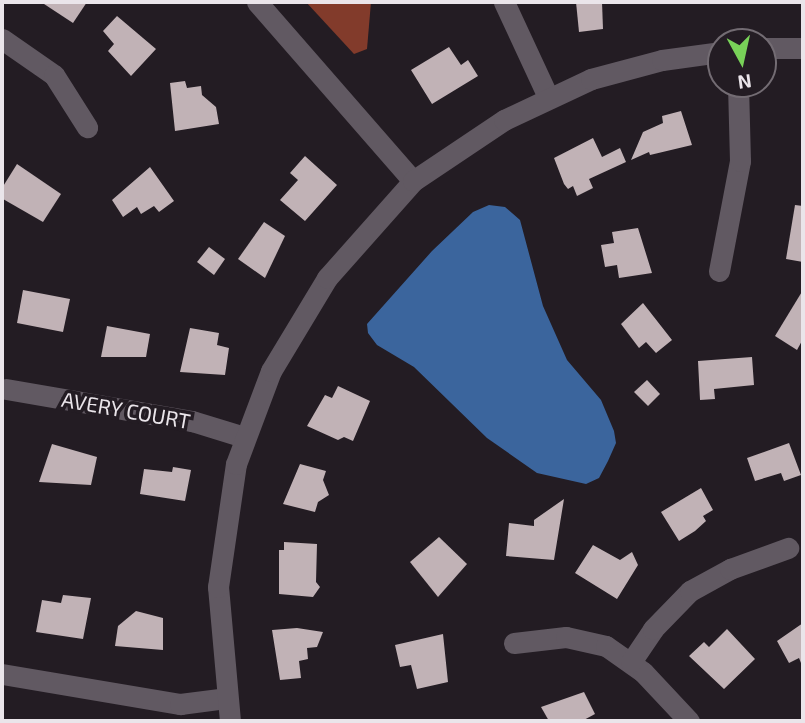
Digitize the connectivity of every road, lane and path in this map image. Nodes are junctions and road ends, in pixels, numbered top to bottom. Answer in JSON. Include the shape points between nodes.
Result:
{"nodes":[{"id":1,"x":257,"y":2,"type":"edge"},
{"id":2,"x":504,"y":2,"type":"edge"},
{"id":3,"x":2,"y":39,"type":"edge"},
{"id":4,"x":777,"y":48,"type":"edge"},
{"id":5,"x":803,"y":48,"type":"edge"},
{"id":6,"x":707,"y":54,"type":"edge"},
{"id":7,"x":548,"y":97,"type":"junction"},
{"id":8,"x":739,"y":98,"type":"edge"},
{"id":9,"x":86,"y":127,"type":"dead end"},
{"id":10,"x":413,"y":181,"type":"junction"},
{"id":11,"x":719,"y":271,"type":"dead end"},
{"id":12,"x":6,"y":388,"type":"dead end"},
{"id":13,"x":244,"y":437,"type":"junction"},
{"id":14,"x":788,"y":548,"type":"dead end"},
{"id":15,"x":514,"y":643,"type":"dead end"},
{"id":16,"x":631,"y":662,"type":"junction"},
{"id":17,"x":2,"y":674,"type":"edge"},
{"id":18,"x":226,"y":698,"type":"junction"},
{"id":19,"x":230,"y":721,"type":"edge"},
{"id":20,"x":690,"y":721,"type":"edge"}],
"edges":[{"from":1,"to":10,"type":"street"},
{"from":2,"to":7,"type":"street"},
{"from":3,"to":9,"type":"street","via":[[54,75]]},
{"from":4,"to":5,"type":"street"},
{"from":6,"to":7,"type":"street","via":[[662,60]]},
{"from":7,"to":10,"type":"street"},
{"from":8,"to":11,"type":"street","via":[[741,153]]},
{"from":10,"to":13,"type":"street","via":[[336,268],[296,324]]},
{"from":12,"to":13,"type":"street","name":"AVERY COURT","via":[[192,421]]},
{"from":13,"to":18,"type":"street","via":[[230,494],[218,587]]},
{"from":14,"to":16,"type":"street","via":[[730,569],[690,591],[653,628]]},
{"from":15,"to":16,"type":"street","via":[[556,637],[586,640]]},
{"from":16,"to":20,"type":"street"},
{"from":17,"to":18,"type":"street","via":[[180,704]]},
{"from":18,"to":19,"type":"street"}]}
